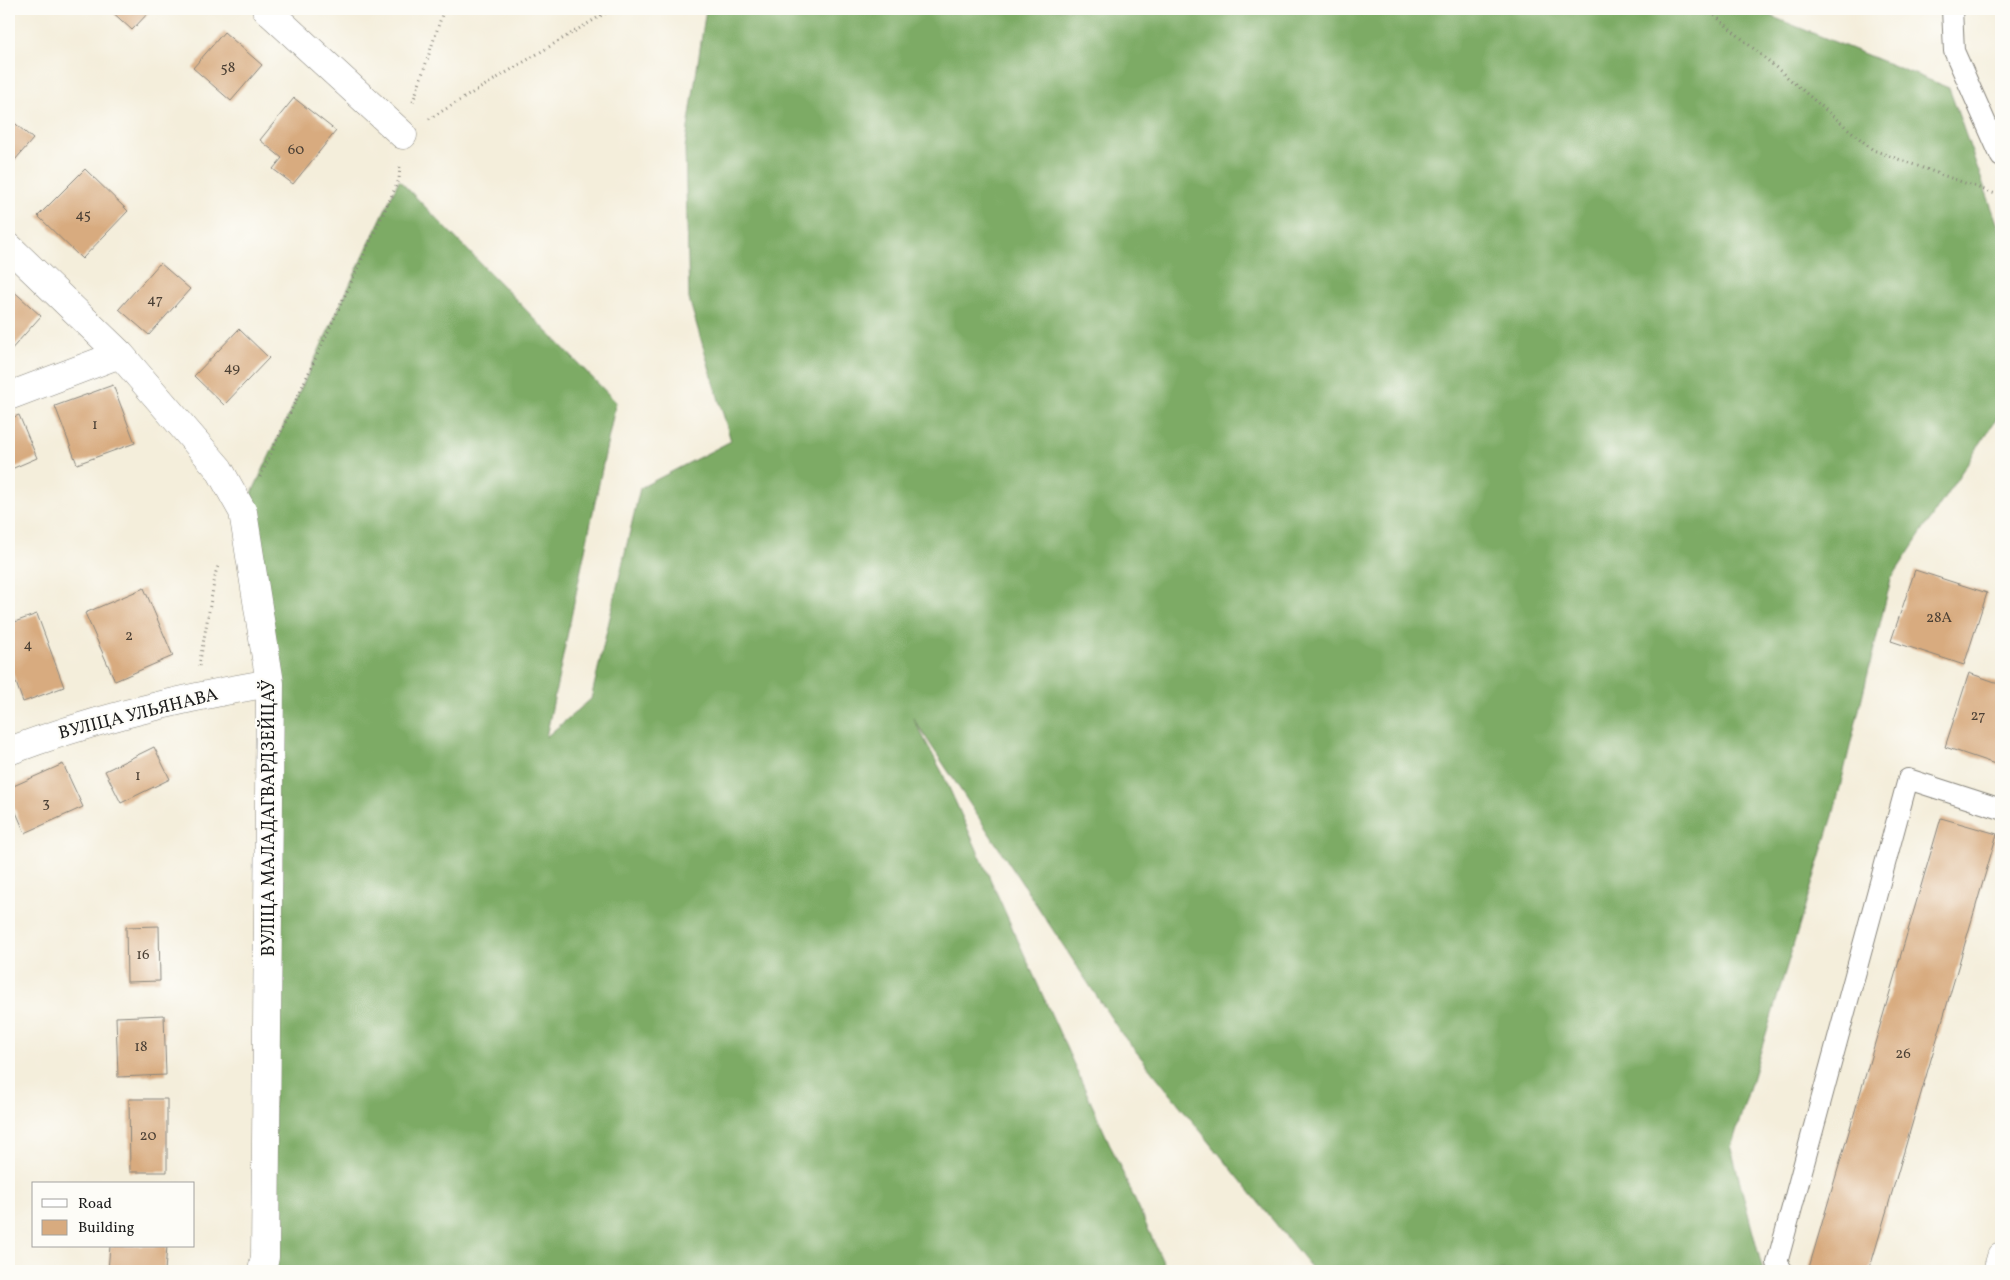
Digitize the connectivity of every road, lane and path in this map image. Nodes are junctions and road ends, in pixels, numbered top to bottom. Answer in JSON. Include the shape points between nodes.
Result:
{"nodes":[{"id":1,"x":266,"y":9,"type":"edge"},
{"id":2,"x":444,"y":9,"type":"edge"},
{"id":3,"x":625,"y":9,"type":"edge"},
{"id":4,"x":1707,"y":9,"type":"edge"},
{"id":5,"x":1952,"y":9,"type":"edge"},
{"id":6,"x":403,"y":135,"type":"junction"},
{"id":7,"x":2001,"y":157,"type":"edge"},
{"id":8,"x":2001,"y":196,"type":"edge"},
{"id":9,"x":9,"y":247,"type":"edge"},
{"id":10,"x":120,"y":354,"type":"junction"},
{"id":11,"x":9,"y":396,"type":"edge"},
{"id":12,"x":243,"y":512,"type":"junction"},
{"id":13,"x":224,"y":555,"type":"dead end"},
{"id":14,"x":270,"y":683,"type":"junction"},
{"id":15,"x":194,"y":696,"type":"junction"},
{"id":16,"x":9,"y":751,"type":"edge"},
{"id":17,"x":2001,"y":809,"type":"edge"},
{"id":18,"x":2001,"y":1257,"type":"edge"},
{"id":19,"x":262,"y":1271,"type":"edge"},
{"id":20,"x":1783,"y":1271,"type":"edge"},
{"id":21,"x":1997,"y":1271,"type":"edge"}],
"edges":[{"from":1,"to":6,"type":"street"},
{"from":2,"to":6,"type":"path"},
{"from":3,"to":6,"type":"path","via":[[607,12]]},
{"from":4,"to":8,"type":"path","via":[[1873,150]]},
{"from":5,"to":7,"type":"lane","via":[[1954,51]]},
{"from":6,"to":12,"type":"path","via":[[399,180]]},
{"from":9,"to":10,"type":"street","name":"ВУЛІЦА МАЛАДАГВАРДЗЕЙЦАЎ"},
{"from":10,"to":11,"type":"street"},
{"from":10,"to":12,"type":"street","name":"ВУЛІЦА МАЛАДАГВАРДЗЕЙЦАЎ","via":[[219,469]]},
{"from":12,"to":14,"type":"street","name":"ВУЛІЦА МАЛАДАГВАРДЗЕЙЦАЎ"},
{"from":13,"to":15,"type":"path","via":[[216,572]]},
{"from":14,"to":15,"type":"street","name":"ВУЛІЦА УЛЬЯНАВА"},
{"from":14,"to":19,"type":"street","name":"ВУЛІЦА МАЛАДАГВАРДЗЕЙЦАЎ","via":[[265,1257]]},
{"from":15,"to":16,"type":"street","name":"ВУЛІЦА УЛЬЯНАВА","via":[[58,732]]},
{"from":17,"to":20,"type":"lane","via":[[1908,779],[1777,1263]]},
{"from":18,"to":21,"type":"street"}]}
